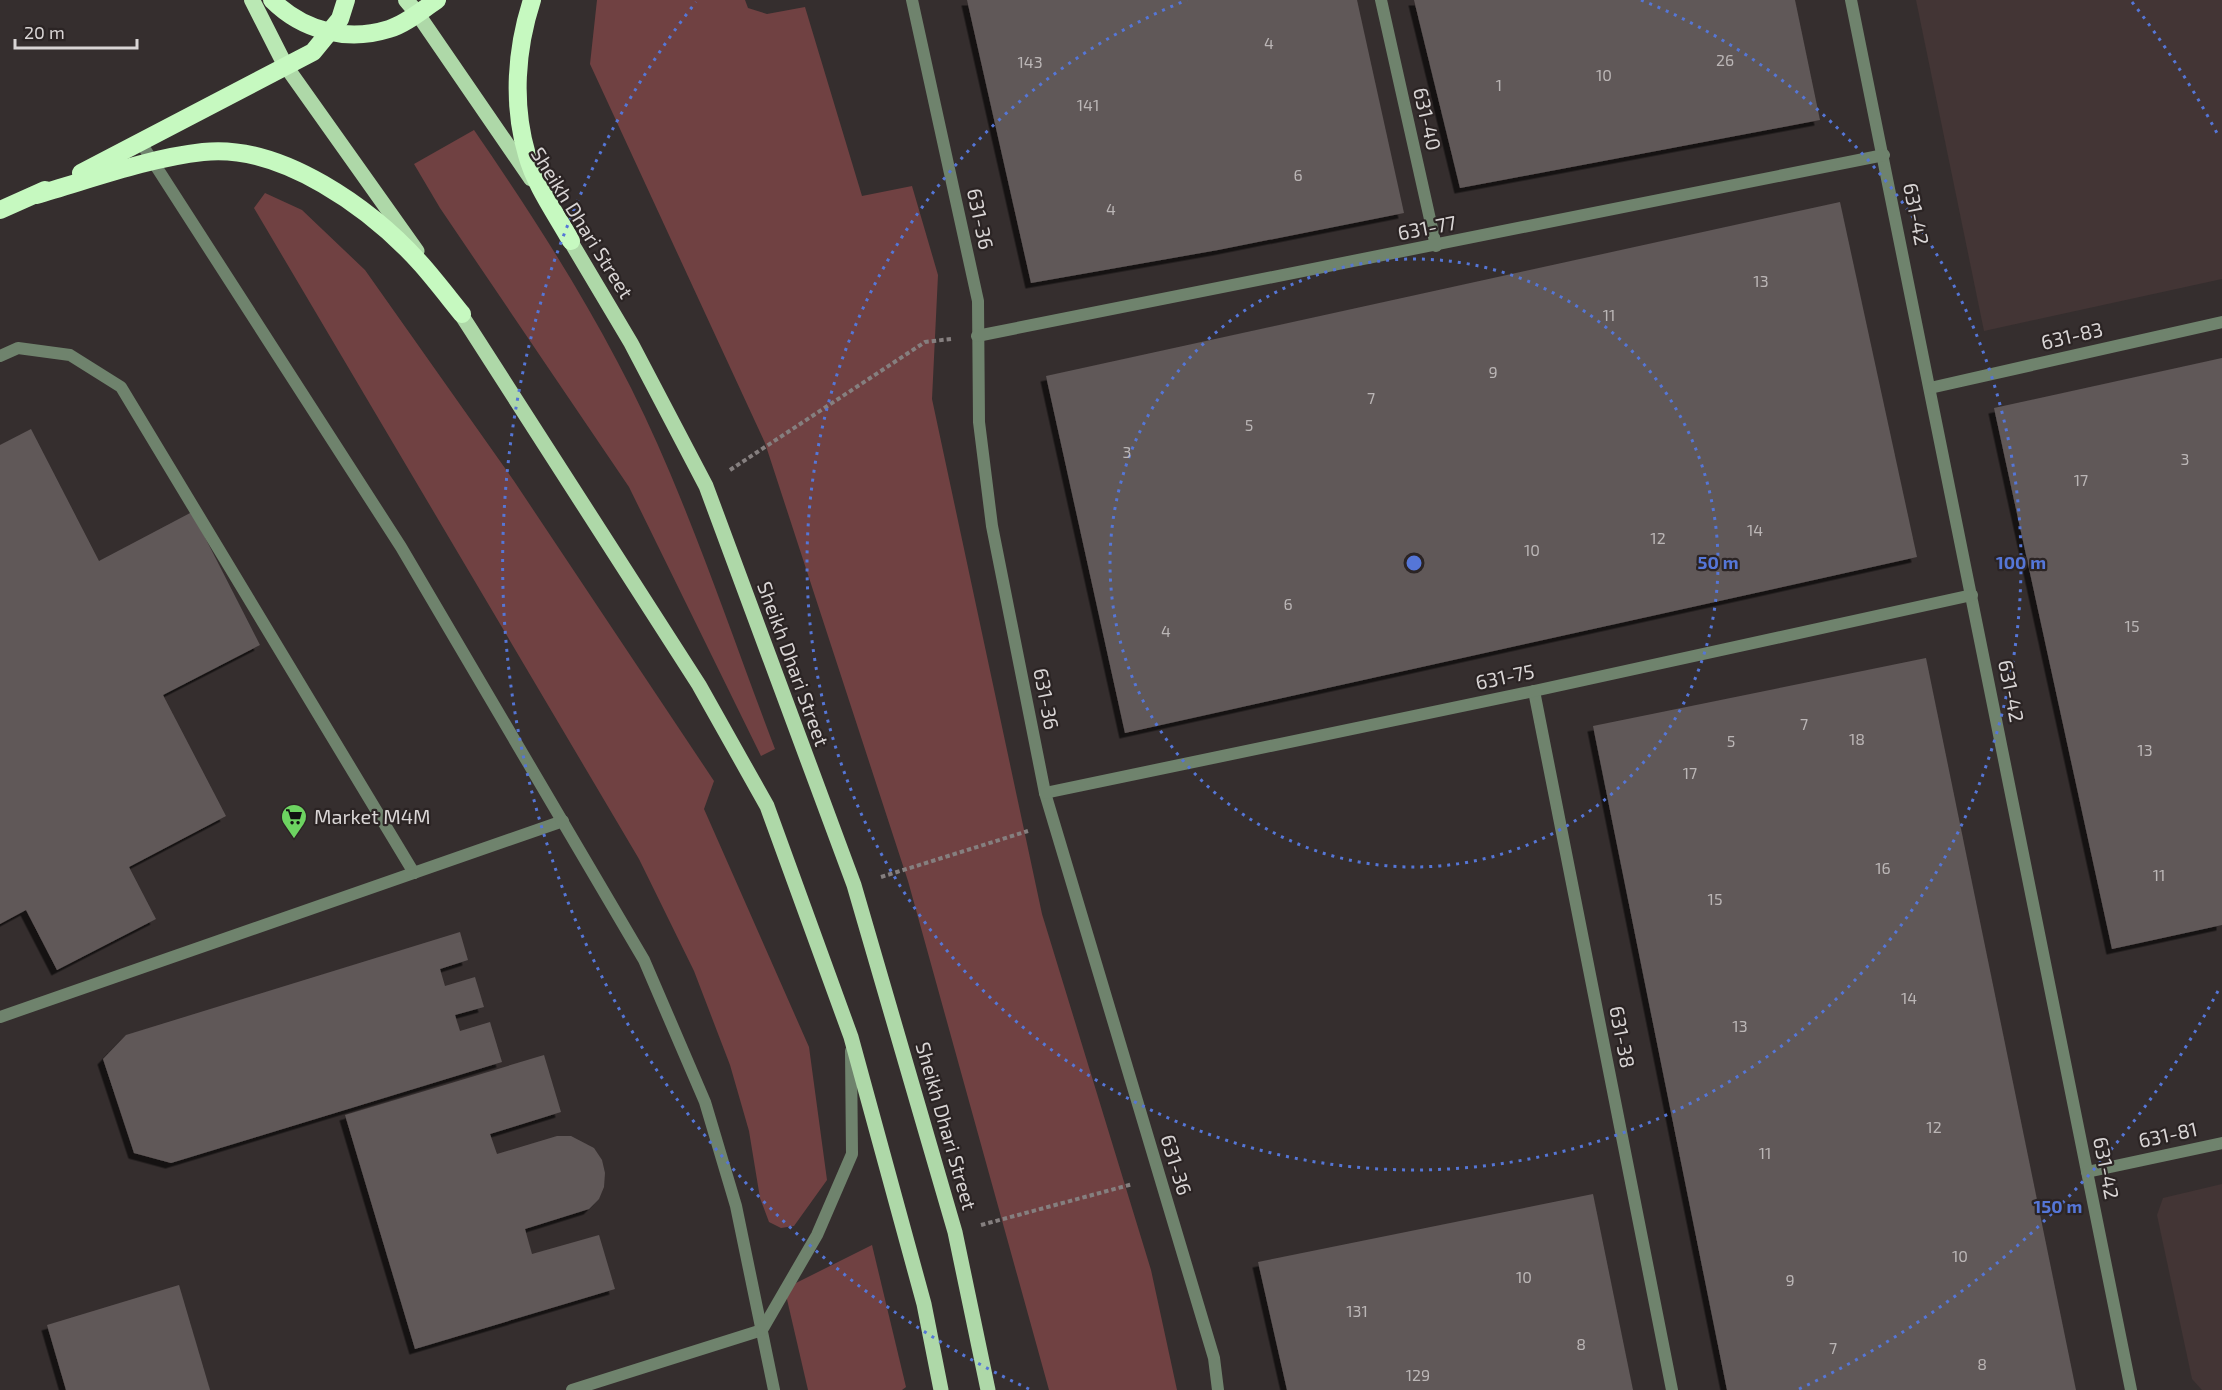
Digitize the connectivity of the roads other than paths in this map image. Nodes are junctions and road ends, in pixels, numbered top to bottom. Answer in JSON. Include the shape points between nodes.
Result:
{"nodes":[{"id":1,"x":252,"y":0,"type":"edge"},
{"id":2,"x":272,"y":0,"type":"edge"},
{"id":3,"x":346,"y":0,"type":"edge"},
{"id":4,"x":437,"y":0,"type":"edge"},
{"id":5,"x":532,"y":0,"type":"edge"},
{"id":6,"x":912,"y":0,"type":"edge"},
{"id":7,"x":1381,"y":0,"type":"edge"},
{"id":8,"x":1851,"y":0,"type":"edge"},
{"id":9,"x":411,"y":7,"type":"edge"},
{"id":10,"x":391,"y":28,"type":"junction"},
{"id":11,"x":330,"y":32,"type":"junction"},
{"id":12,"x":313,"y":52,"type":"junction"},
{"id":13,"x":285,"y":65,"type":"junction"},
{"id":14,"x":141,"y":143,"type":"junction"},
{"id":15,"x":1884,"y":155,"type":"junction"},
{"id":16,"x":153,"y":163,"type":"junction"},
{"id":17,"x":36,"y":195,"type":"junction"},
{"id":18,"x":0,"y":210,"type":"edge"},
{"id":19,"x":571,"y":241,"type":"junction"},
{"id":20,"x":1436,"y":246,"type":"junction"},
{"id":21,"x":462,"y":314,"type":"junction"},
{"id":22,"x":2222,"y":322,"type":"edge"},
{"id":23,"x":977,"y":336,"type":"junction"},
{"id":24,"x":0,"y":356,"type":"edge"},
{"id":25,"x":1930,"y":388,"type":"junction"},
{"id":26,"x":1972,"y":595,"type":"junction"},
{"id":27,"x":1534,"y":691,"type":"junction"},
{"id":28,"x":1045,"y":793,"type":"junction"},
{"id":29,"x":563,"y":821,"type":"junction"},
{"id":30,"x":414,"y":873,"type":"junction"},
{"id":31,"x":0,"y":1017,"type":"edge"},
{"id":32,"x":851,"y":1037,"type":"junction"},
{"id":33,"x":2222,"y":1143,"type":"edge"},
{"id":34,"x":2087,"y":1172,"type":"junction"},
{"id":35,"x":762,"y":1330,"type":"junction"},
{"id":36,"x":572,"y":1390,"type":"edge"},
{"id":37,"x":774,"y":1390,"type":"edge"},
{"id":38,"x":941,"y":1390,"type":"edge"},
{"id":39,"x":988,"y":1390,"type":"edge"},
{"id":40,"x":1218,"y":1390,"type":"edge"},
{"id":41,"x":1672,"y":1390,"type":"edge"},
{"id":42,"x":2132,"y":1390,"type":"edge"}],
"edges":[{"from":1,"to":13,"type":"highway"},
{"from":2,"to":11,"type":"highway","via":[[301,22]]},
{"from":3,"to":11,"type":"highway","via":[[340,19]]},
{"from":4,"to":9,"type":"highway"},
{"from":5,"to":19,"type":"highway","via":[[519,54],[520,122],[527,156]]},
{"from":6,"to":23,"type":"street","name":"631-36","via":[[978,301]]},
{"from":7,"to":20,"type":"street","name":"631-40"},
{"from":8,"to":15,"type":"street","name":"631-42"},
{"from":9,"to":10,"type":"highway"},
{"from":9,"to":19,"type":"main road","name":"Sheikh Dhari Street"},
{"from":10,"to":11,"type":"highway","via":[[360,35]]},
{"from":10,"to":12,"type":"highway"},
{"from":11,"to":12,"type":"highway"},
{"from":12,"to":13,"type":"highway"},
{"from":13,"to":14,"type":"highway"},
{"from":13,"to":21,"type":"main road"},
{"from":14,"to":16,"type":"street"},
{"from":14,"to":17,"type":"highway"},
{"from":15,"to":20,"type":"street","name":"631-77"},
{"from":15,"to":25,"type":"street","name":"631-42"},
{"from":16,"to":17,"type":"highway"},
{"from":16,"to":21,"type":"highway","via":[[202,152],[234,151],[298,172],[331,189],[376,221],[421,264]]},
{"from":16,"to":29,"type":"street","via":[[401,548]]},
{"from":17,"to":18,"type":"highway"},
{"from":19,"to":39,"type":"main road","name":"Sheikh Dhari Street","via":[[631,343],[706,486],[854,885],[954,1232]]},
{"from":20,"to":23,"type":"street","name":"631-77"},
{"from":21,"to":32,"type":"main road","via":[[699,686],[767,806]]},
{"from":22,"to":25,"type":"street","name":"631-83"},
{"from":23,"to":28,"type":"street","name":"631-36","via":[[979,422],[992,526]]},
{"from":24,"to":30,"type":"street","via":[[18,348],[70,355],[121,387]]},
{"from":25,"to":26,"type":"street","name":"631-42"},
{"from":26,"to":27,"type":"street","name":"631-75"},
{"from":26,"to":34,"type":"street","name":"631-42"},
{"from":27,"to":28,"type":"street","name":"631-75"},
{"from":27,"to":41,"type":"street","name":"631-38"},
{"from":28,"to":40,"type":"street","name":"631-36","via":[[1214,1358]]},
{"from":29,"to":30,"type":"street"},
{"from":29,"to":35,"type":"street","via":[[644,960],[705,1102],[736,1206]]},
{"from":30,"to":31,"type":"street"},
{"from":32,"to":35,"type":"street","via":[[852,1154],[817,1235]]},
{"from":32,"to":38,"type":"main road","via":[[924,1304]]},
{"from":33,"to":34,"type":"street","name":"631-81"},
{"from":34,"to":42,"type":"street","name":"631-42"},
{"from":35,"to":36,"type":"street"},
{"from":35,"to":37,"type":"street"}]}
